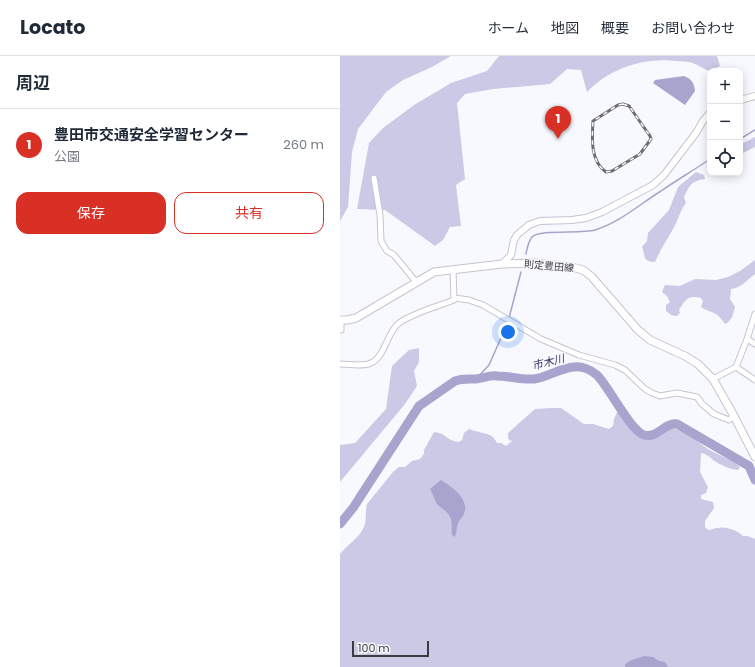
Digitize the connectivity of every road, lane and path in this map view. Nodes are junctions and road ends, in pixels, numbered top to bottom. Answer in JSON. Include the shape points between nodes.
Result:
{"nodes":[{"id":1,"x":755,"y":96,"type":"edge"},
{"id":2,"x":743,"y":99,"type":"edge"},
{"id":3,"x":707,"y":116,"type":"edge"},
{"id":4,"x":374,"y":178,"type":"dead end"},
{"id":5,"x":502,"y":264,"type":"junction"},
{"id":6,"x":453,"y":269,"type":"junction"},
{"id":7,"x":417,"y":283,"type":"junction"},
{"id":8,"x":454,"y":298,"type":"junction"},
{"id":9,"x":755,"y":314,"type":"edge"},
{"id":10,"x":340,"y":320,"type":"edge"},
{"id":11,"x":340,"y":330,"type":"edge"},
{"id":12,"x":747,"y":339,"type":"junction"},
{"id":13,"x":755,"y":344,"type":"edge"},
{"id":14,"x":340,"y":364,"type":"edge"},
{"id":15,"x":736,"y":368,"type":"junction"},
{"id":16,"x":713,"y":379,"type":"junction"},
{"id":17,"x":753,"y":379,"type":"edge"},
{"id":18,"x":755,"y":384,"type":"edge"},
{"id":19,"x":734,"y":416,"type":"junction"},
{"id":20,"x":755,"y":457,"type":"edge"}],
"edges":[{"from":1,"to":2,"type":"street"},
{"from":3,"to":5,"type":"street","via":[[664,175],[652,185],[586,218],[540,221],[529,225],[517,235],[510,255]]},
{"from":4,"to":7,"type":"street","via":[[381,241]]},
{"from":5,"to":6,"type":"main road","name":"則定豊田線"},
{"from":5,"to":16,"type":"main road","name":"則定豊田線","via":[[534,263],[583,270],[638,330],[650,340],[686,356]]},
{"from":6,"to":7,"type":"main road","name":"則定豊田線","via":[[434,272]]},
{"from":6,"to":8,"type":"street"},
{"from":7,"to":10,"type":"main road","name":"則定豊田線","via":[[356,318]]},
{"from":8,"to":14,"type":"street","via":[[399,323],[378,357],[371,363]]},
{"from":8,"to":19,"type":"street","via":[[483,305],[579,356],[625,370],[652,393],[660,396],[677,394],[697,397],[714,414],[729,420]]},
{"from":9,"to":12,"type":"street"},
{"from":10,"to":11,"type":"street"},
{"from":12,"to":13,"type":"street"},
{"from":12,"to":15,"type":"street"},
{"from":15,"to":16,"type":"street"},
{"from":15,"to":17,"type":"street"},
{"from":16,"to":19,"type":"main road","name":"則定豊田線"},
{"from":17,"to":18,"type":"street"},
{"from":19,"to":20,"type":"main road","name":"則定豊田線"}]}
